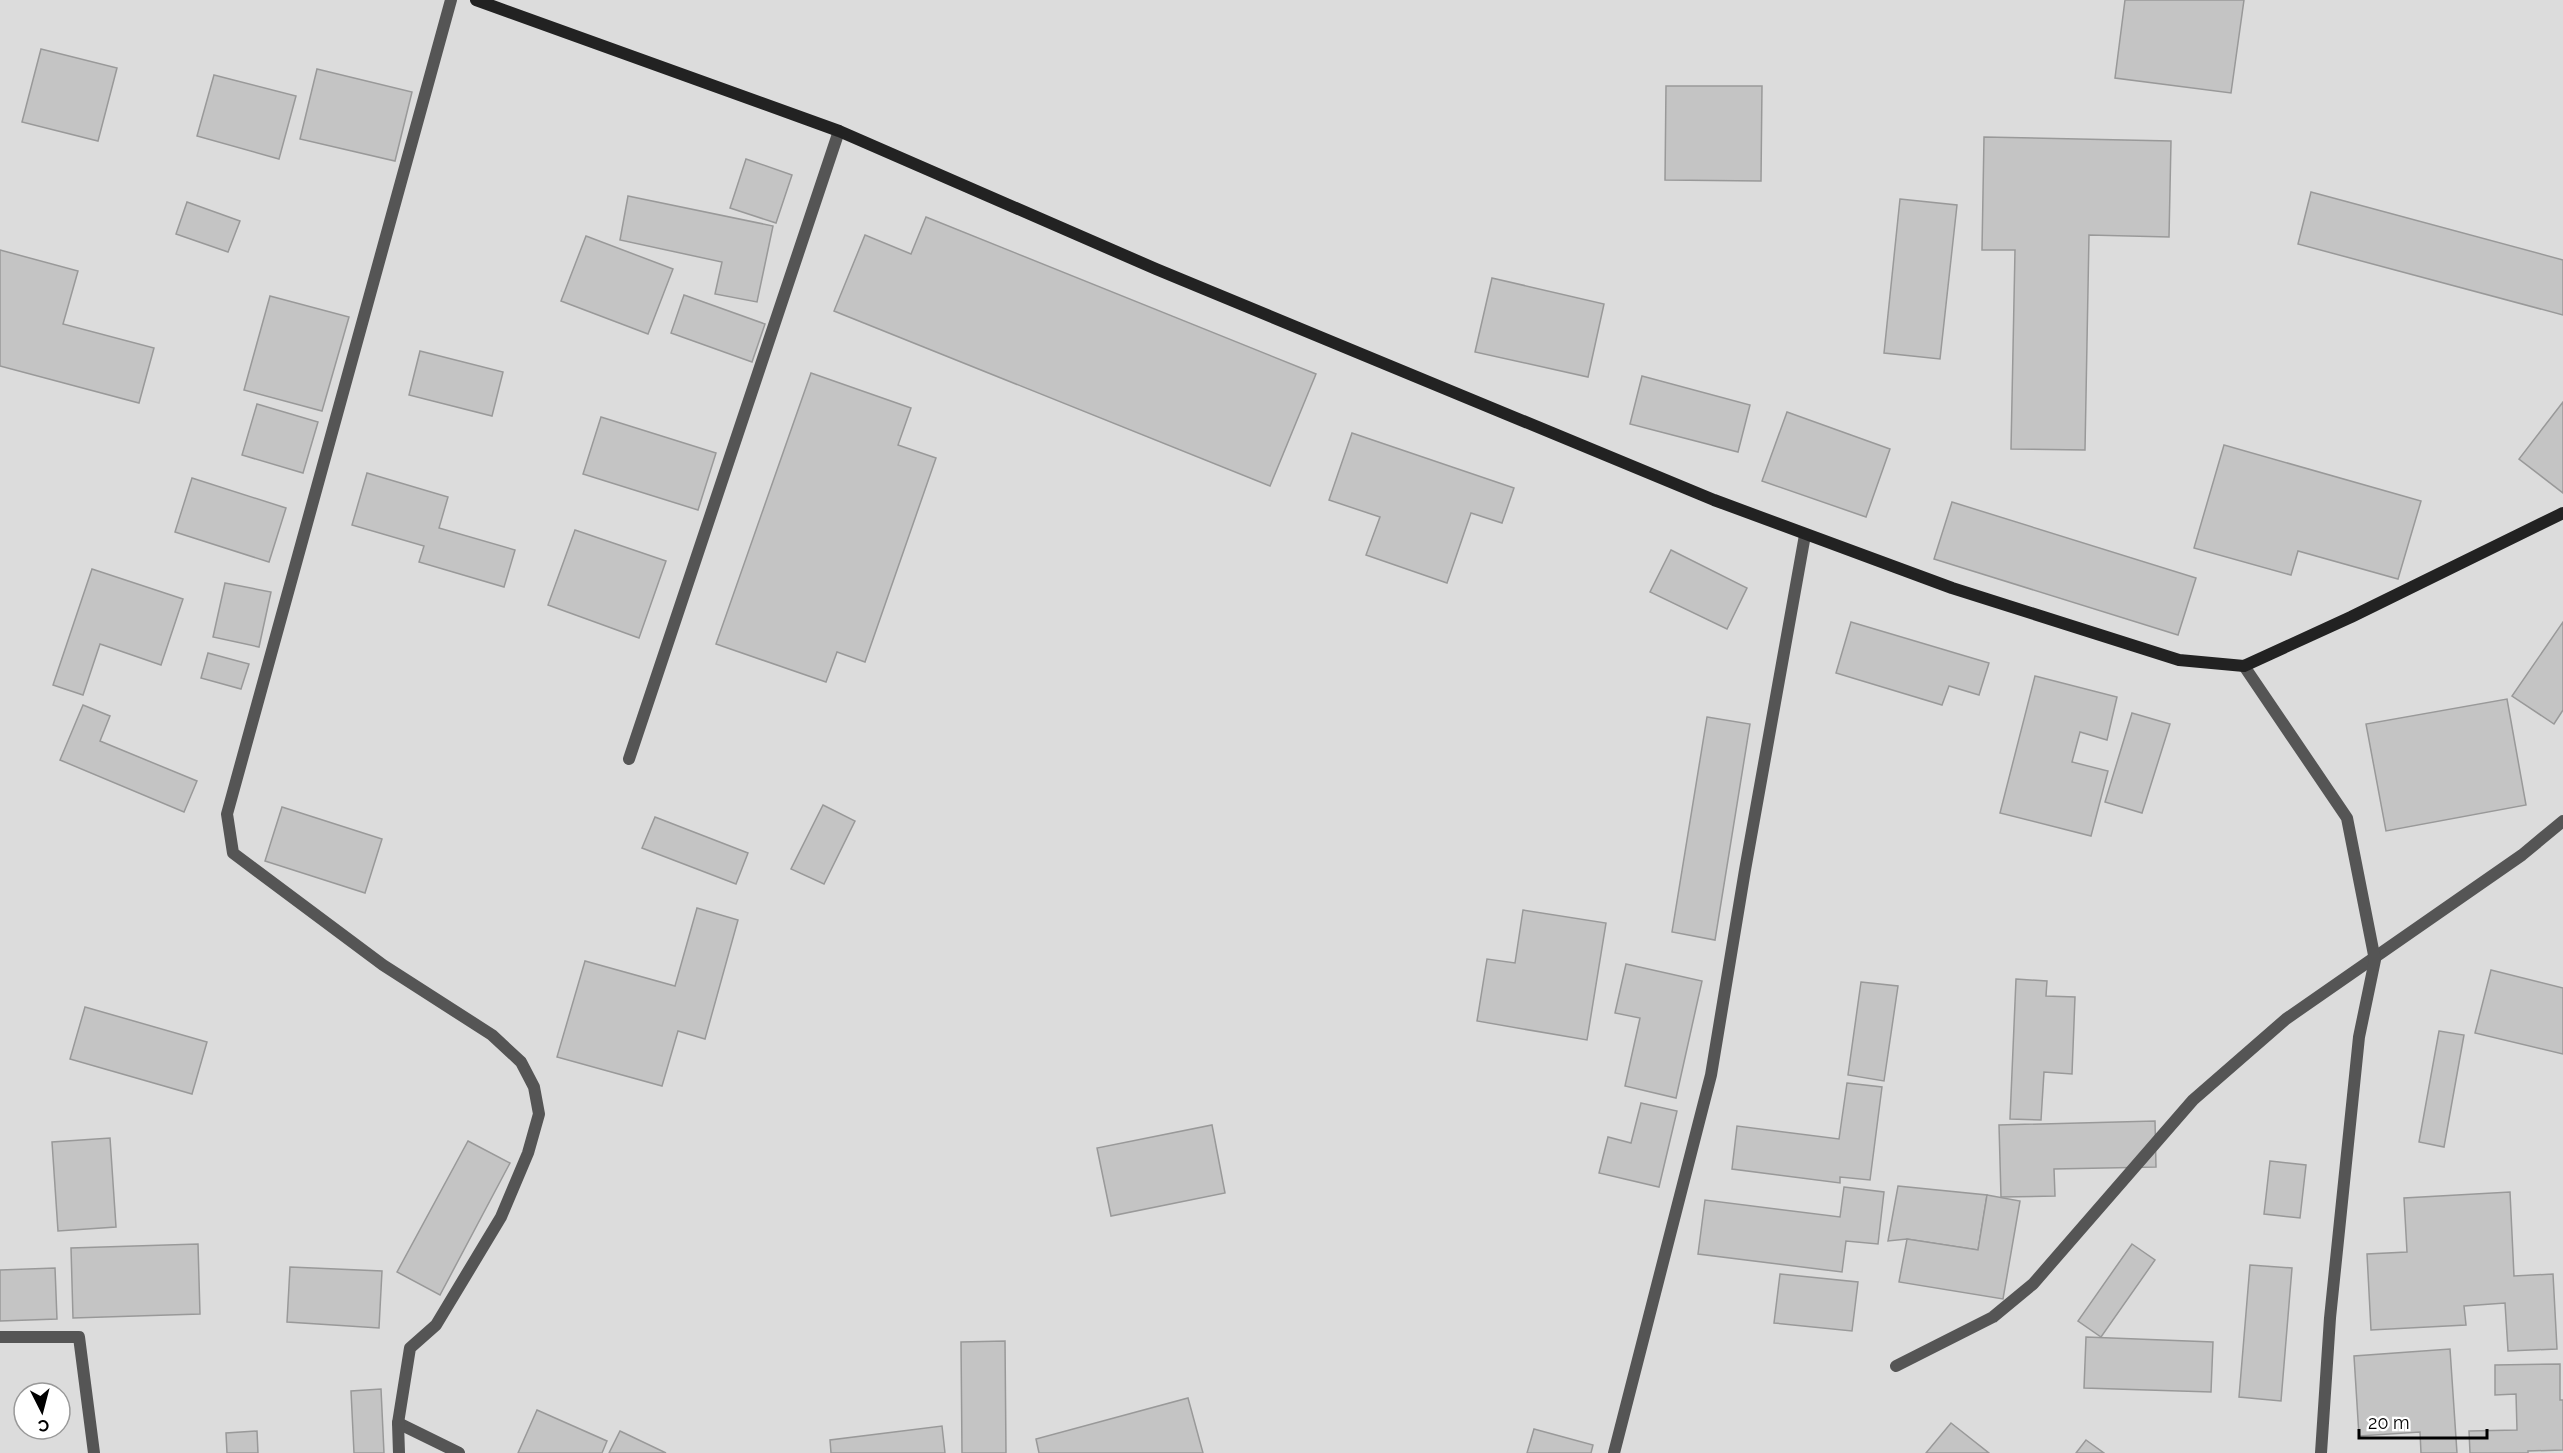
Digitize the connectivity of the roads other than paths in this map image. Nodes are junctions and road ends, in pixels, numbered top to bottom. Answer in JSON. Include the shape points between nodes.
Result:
{"nodes":[{"id":1,"x":451,"y":0,"type":"edge"},
{"id":2,"x":476,"y":0,"type":"edge"},
{"id":3,"x":839,"y":131,"type":"junction"},
{"id":4,"x":2563,"y":513,"type":"edge"},
{"id":5,"x":1805,"y":535,"type":"junction"},
{"id":6,"x":2244,"y":666,"type":"junction"},
{"id":7,"x":629,"y":759,"type":"dead end"},
{"id":8,"x":2563,"y":821,"type":"edge"},
{"id":9,"x":2375,"y":960,"type":"junction"},
{"id":10,"x":0,"y":1338,"type":"edge"},
{"id":11,"x":1896,"y":1366,"type":"dead end"},
{"id":12,"x":398,"y":1424,"type":"junction"},
{"id":13,"x":94,"y":1453,"type":"edge"},
{"id":14,"x":399,"y":1453,"type":"edge"},
{"id":15,"x":459,"y":1453,"type":"edge"},
{"id":16,"x":1614,"y":1453,"type":"edge"},
{"id":17,"x":2321,"y":1453,"type":"edge"}],
"edges":[{"from":1,"to":12,"type":"street","via":[[227,814],[233,853],[383,965],[492,1035],[521,1062],[534,1087],[539,1114],[528,1153],[501,1217],[436,1325],[410,1348]]},
{"from":2,"to":3,"type":"street"},
{"from":3,"to":5,"type":"street","via":[[1156,268]]},
{"from":3,"to":7,"type":"street"},
{"from":4,"to":6,"type":"street"},
{"from":5,"to":6,"type":"street","via":[[1952,588],[2179,660]]},
{"from":5,"to":16,"type":"street","via":[[1711,1076]]},
{"from":6,"to":9,"type":"street","via":[[2347,818]]},
{"from":8,"to":9,"type":"street"},
{"from":9,"to":11,"type":"street","via":[[2286,1019],[2193,1100],[2033,1284],[1993,1317]]},
{"from":9,"to":17,"type":"street","via":[[2359,1037],[2330,1318]]},
{"from":10,"to":13,"type":"street","via":[[79,1337]]},
{"from":12,"to":14,"type":"street"},
{"from":12,"to":15,"type":"street"}]}
